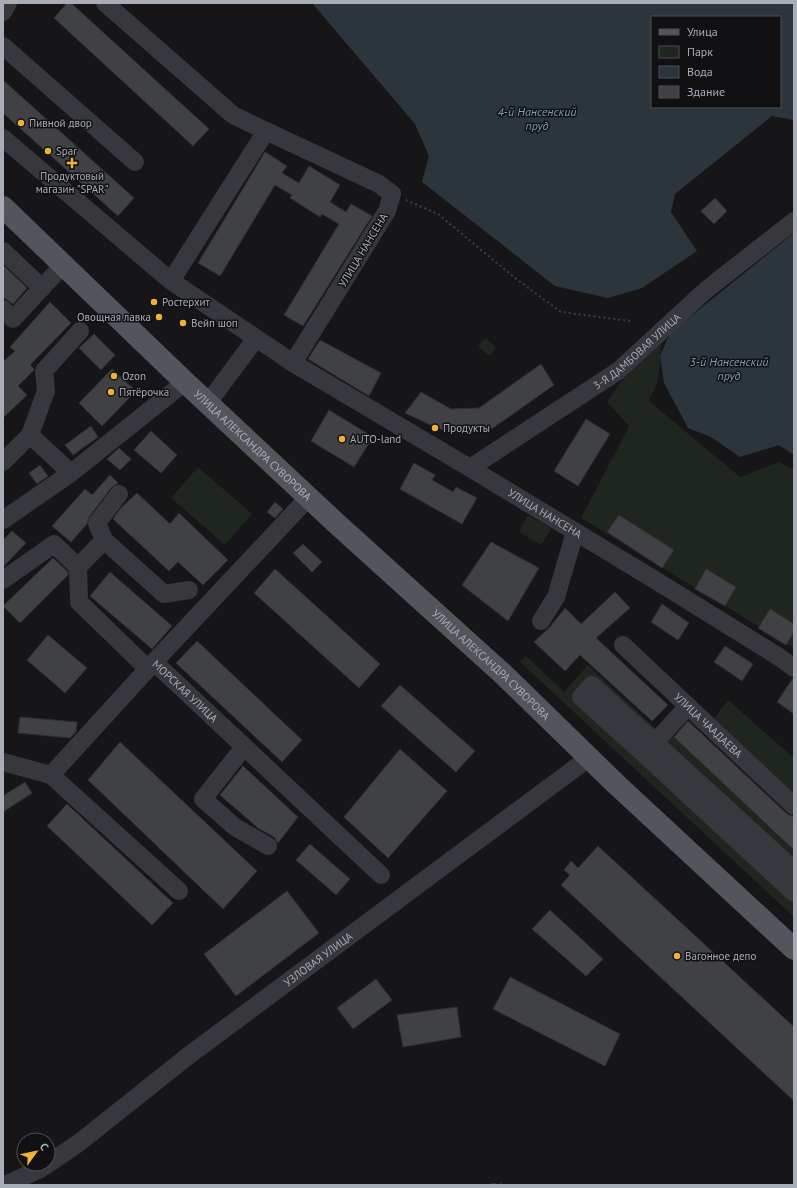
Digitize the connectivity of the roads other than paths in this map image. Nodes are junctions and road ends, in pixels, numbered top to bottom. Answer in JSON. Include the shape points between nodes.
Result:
{"nodes":[{"id":1,"x":8,"y":3,"type":"edge"},
{"id":2,"x":105,"y":3,"type":"edge"},
{"id":3,"x":3,"y":12,"type":"edge"},
{"id":4,"x":3,"y":46,"type":"edge"},
{"id":5,"x":266,"y":131,"type":"junction"},
{"id":6,"x":3,"y":138,"type":"edge"},
{"id":7,"x":135,"y":162,"type":"dead end"},
{"id":8,"x":3,"y":207,"type":"edge"},
{"id":9,"x":794,"y":221,"type":"edge"},
{"id":10,"x":3,"y":251,"type":"edge"},
{"id":11,"x":63,"y":265,"type":"junction"},
{"id":12,"x":171,"y":281,"type":"junction"},
{"id":13,"x":42,"y":288,"type":"junction"},
{"id":14,"x":3,"y":310,"type":"edge"},
{"id":15,"x":80,"y":331,"type":"dead end"},
{"id":16,"x":256,"y":338,"type":"junction"},
{"id":17,"x":294,"y":363,"type":"junction"},
{"id":18,"x":185,"y":382,"type":"junction"},
{"id":19,"x":208,"y":403,"type":"junction"},
{"id":20,"x":30,"y":435,"type":"junction"},
{"id":21,"x":3,"y":462,"type":"edge"},
{"id":22,"x":470,"y":468,"type":"junction"},
{"id":23,"x":71,"y":473,"type":"junction"},
{"id":24,"x":118,"y":494,"type":"dead end"},
{"id":25,"x":309,"y":497,"type":"junction"},
{"id":26,"x":3,"y":520,"type":"edge"},
{"id":27,"x":575,"y":532,"type":"junction"},
{"id":28,"x":104,"y":540,"type":"junction"},
{"id":29,"x":78,"y":567,"type":"junction"},
{"id":30,"x":3,"y":580,"type":"edge"},
{"id":31,"x":189,"y":590,"type":"dead end"},
{"id":32,"x":541,"y":621,"type":"dead end"},
{"id":33,"x":622,"y":644,"type":"dead end"},
{"id":34,"x":151,"y":665,"type":"junction"},
{"id":35,"x":794,"y":668,"type":"edge"},
{"id":36,"x":688,"y":706,"type":"junction"},
{"id":37,"x":244,"y":747,"type":"junction"},
{"id":38,"x":649,"y":748,"type":"junction"},
{"id":39,"x":590,"y":757,"type":"junction"},
{"id":40,"x":3,"y":762,"type":"edge"},
{"id":41,"x":51,"y":775,"type":"junction"},
{"id":42,"x":794,"y":806,"type":"edge"},
{"id":43,"x":268,"y":846,"type":"dead end"},
{"id":44,"x":794,"y":870,"type":"edge"},
{"id":45,"x":381,"y":875,"type":"dead end"},
{"id":46,"x":179,"y":891,"type":"dead end"},
{"id":47,"x":794,"y":893,"type":"edge"},
{"id":48,"x":794,"y":949,"type":"edge"},
{"id":49,"x":56,"y":1158,"type":"edge"},
{"id":50,"x":35,"y":1172,"type":"edge"},
{"id":51,"x":5,"y":1185,"type":"edge"}],
"edges":[{"from":1,"to":3,"type":"street"},
{"from":2,"to":5,"type":"street","via":[[233,115]]},
{"from":4,"to":7,"type":"street"},
{"from":5,"to":12,"type":"street"},
{"from":5,"to":17,"type":"street","name":"УЛИЦА НАНСЕНА","via":[[379,184],[392,194],[387,211]]},
{"from":6,"to":12,"type":"street","name":"УЛИЦА НАНСЕНА"},
{"from":8,"to":11,"type":"main road","name":"УЛИЦА АЛЕКСАНДРА СУВОРОВА"},
{"from":9,"to":22,"type":"street","name":"3-Я ДАМБОВАЯ УЛИЦА","via":[[706,290],[618,371]]},
{"from":10,"to":13,"type":"street"},
{"from":11,"to":13,"type":"street"},
{"from":11,"to":18,"type":"main road","name":"УЛИЦА АЛЕКСАНДРА СУВОРОВА"},
{"from":12,"to":16,"type":"street","name":"УЛИЦА НАНСЕНА"},
{"from":13,"to":14,"type":"street","via":[[13,319]]},
{"from":15,"to":20,"type":"street","via":[[44,371],[46,391]]},
{"from":16,"to":17,"type":"street","name":"УЛИЦА НАНСЕНА"},
{"from":16,"to":19,"type":"street"},
{"from":17,"to":22,"type":"street","name":"УЛИЦА НАНСЕНА"},
{"from":18,"to":19,"type":"main road","name":"УЛИЦА АЛЕКСАНДРА СУВОРОВА"},
{"from":18,"to":23,"type":"street","name":"УЛИЦА АЛЕКСАНДРА СУВОРОВА"},
{"from":19,"to":25,"type":"main road","name":"УЛИЦА АЛЕКСАНДРА СУВОРОВА"},
{"from":20,"to":21,"type":"street"},
{"from":20,"to":23,"type":"street"},
{"from":22,"to":27,"type":"street","name":"УЛИЦА НАНСЕНА"},
{"from":23,"to":26,"type":"street","name":"УЛИЦА АЛЕКСАНДРА СУВОРОВА"},
{"from":24,"to":28,"type":"street","via":[[97,523]]},
{"from":25,"to":34,"type":"street","name":"МОРСКАЯ УЛИЦА"},
{"from":25,"to":39,"type":"main road","name":"УЛИЦА АЛЕКСАНДРА СУВОРОВА","via":[[504,674]]},
{"from":27,"to":32,"type":"street","via":[[556,597]]},
{"from":27,"to":35,"type":"street","name":"УЛИЦА НАНСЕНА"},
{"from":28,"to":29,"type":"street"},
{"from":28,"to":31,"type":"street","via":[[164,594]]},
{"from":29,"to":30,"type":"street","via":[[54,544]]},
{"from":29,"to":34,"type":"street","via":[[79,602]]},
{"from":33,"to":36,"type":"street","name":"УЛИЦА ЧААДАЕВА"},
{"from":34,"to":37,"type":"street","name":"МОРСКАЯ УЛИЦА"},
{"from":34,"to":41,"type":"street"},
{"from":36,"to":38,"type":"street"},
{"from":36,"to":42,"type":"street","name":"УЛИЦА ЧААДАЕВА"},
{"from":37,"to":43,"type":"street","via":[[203,799],[235,827]]},
{"from":37,"to":45,"type":"street","name":"МОРСКАЯ УЛИЦА"},
{"from":38,"to":44,"type":"street"},
{"from":38,"to":47,"type":"street"},
{"from":39,"to":48,"type":"main road","name":"УЛИЦА АЛЕКСАНДРА СУВОРОВА"},
{"from":39,"to":49,"type":"street","name":"УЗЛОВАЯ УЛИЦА","via":[[195,1051]]},
{"from":40,"to":41,"type":"street"},
{"from":41,"to":46,"type":"street"},
{"from":50,"to":51,"type":"street","name":"УЗЛОВАЯ УЛИЦА"}]}
